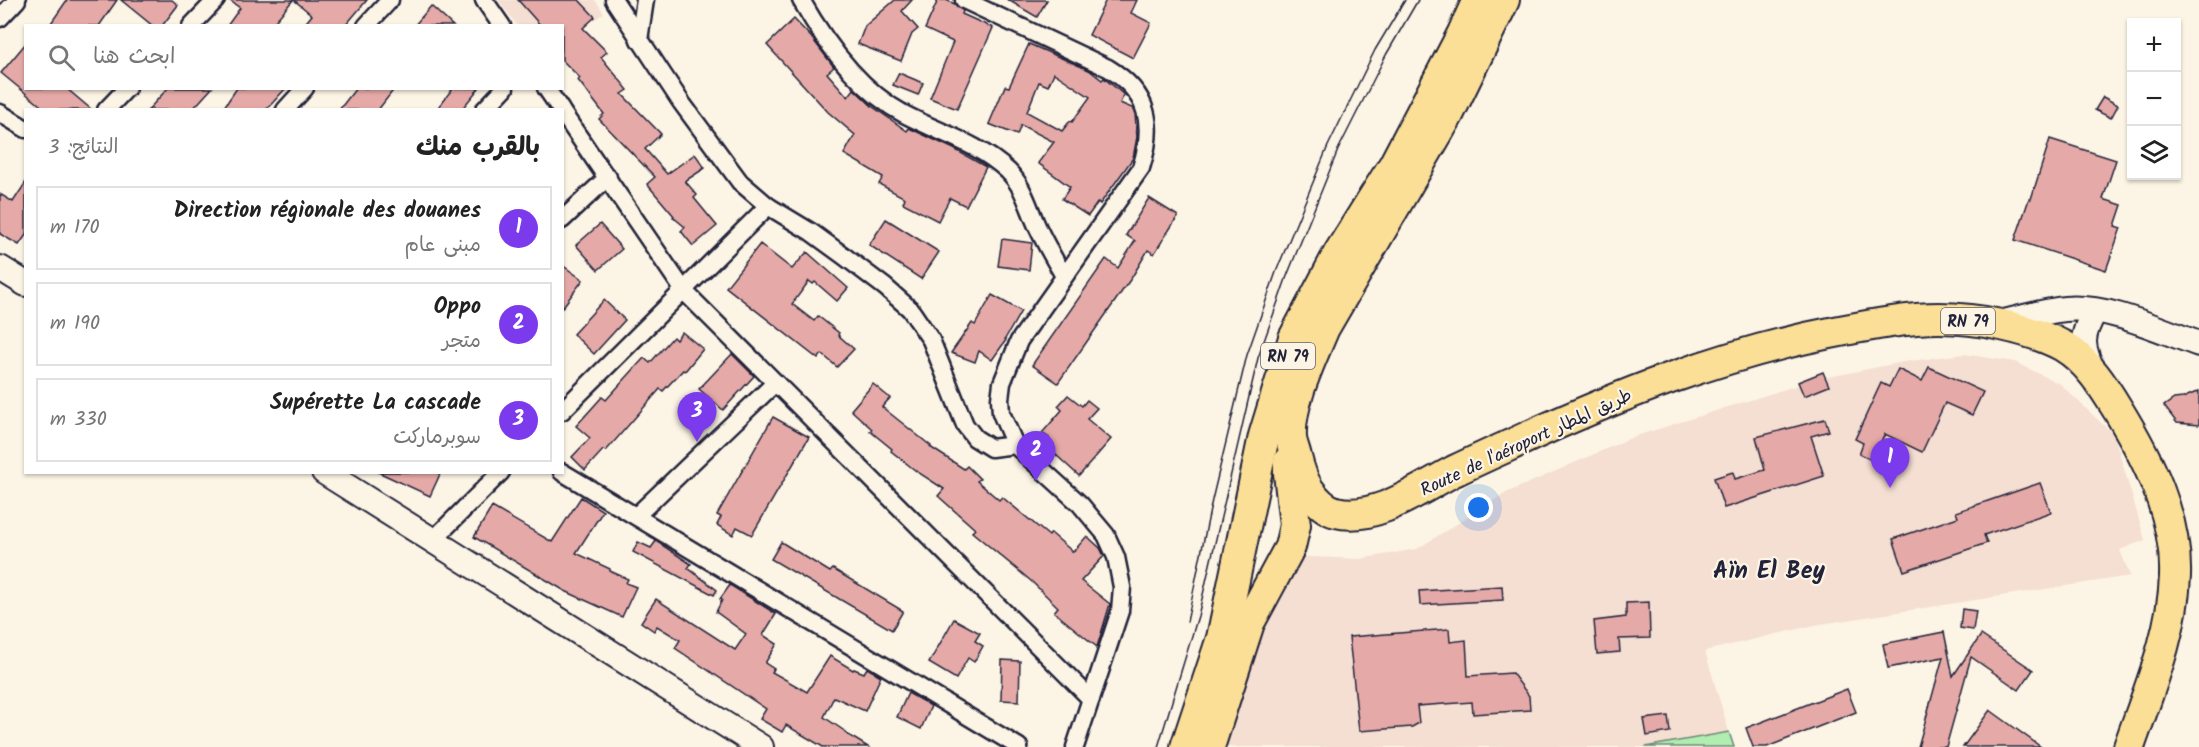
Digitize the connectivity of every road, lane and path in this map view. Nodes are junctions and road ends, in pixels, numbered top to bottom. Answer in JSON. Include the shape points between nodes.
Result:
{"nodes":[{"id":1,"x":17,"y":0,"type":"edge"},
{"id":2,"x":216,"y":0,"type":"edge"},
{"id":3,"x":390,"y":0,"type":"edge"},
{"id":4,"x":484,"y":0,"type":"edge"},
{"id":5,"x":614,"y":0,"type":"edge"},
{"id":6,"x":645,"y":0,"type":"edge"},
{"id":7,"x":801,"y":0,"type":"edge"},
{"id":8,"x":964,"y":0,"type":"edge"},
{"id":9,"x":1478,"y":0,"type":"edge"},
{"id":10,"x":1504,"y":0,"type":"edge"},
{"id":11,"x":0,"y":18,"type":"edge"},
{"id":12,"x":192,"y":24,"type":"edge"},
{"id":13,"x":368,"y":24,"type":"edge"},
{"id":14,"x":501,"y":24,"type":"edge"},
{"id":15,"x":639,"y":40,"type":"junction"},
{"id":16,"x":125,"y":90,"type":"edge"},
{"id":17,"x":303,"y":90,"type":"edge"},
{"id":18,"x":504,"y":90,"type":"edge"},
{"id":19,"x":547,"y":90,"type":"edge"},
{"id":20,"x":108,"y":108,"type":"edge"},
{"id":21,"x":287,"y":108,"type":"edge"},
{"id":22,"x":486,"y":108,"type":"edge"},
{"id":23,"x":560,"y":108,"type":"edge"},
{"id":24,"x":0,"y":113,"type":"edge"},
{"id":25,"x":564,"y":114,"type":"edge"},
{"id":26,"x":24,"y":128,"type":"edge"},
{"id":27,"x":608,"y":177,"type":"junction"},
{"id":28,"x":768,"y":206,"type":"junction"},
{"id":29,"x":564,"y":218,"type":"edge"},
{"id":30,"x":0,"y":268,"type":"edge"},
{"id":31,"x":1064,"y":276,"type":"junction"},
{"id":32,"x":24,"y":283,"type":"edge"},
{"id":33,"x":684,"y":291,"type":"junction"},
{"id":34,"x":2095,"y":311,"type":"junction"},
{"id":35,"x":1996,"y":324,"type":"junction"},
{"id":36,"x":2199,"y":344,"type":"edge"},
{"id":37,"x":2095,"y":375,"type":"junction"},
{"id":38,"x":774,"y":383,"type":"junction"},
{"id":39,"x":564,"y":409,"type":"edge"},
{"id":40,"x":1291,"y":437,"type":"junction"},
{"id":41,"x":1015,"y":445,"type":"junction"},
{"id":42,"x":564,"y":473,"type":"edge"},
{"id":43,"x":327,"y":474,"type":"edge"},
{"id":44,"x":499,"y":474,"type":"edge"},
{"id":45,"x":636,"y":516,"type":"junction"},
{"id":46,"x":432,"y":541,"type":"junction"},
{"id":47,"x":1091,"y":699,"type":"junction"},
{"id":48,"x":761,"y":747,"type":"edge"},
{"id":49,"x":1019,"y":747,"type":"edge"},
{"id":50,"x":1075,"y":747,"type":"edge"},
{"id":51,"x":1186,"y":747,"type":"edge"},
{"id":52,"x":1209,"y":747,"type":"edge"},
{"id":53,"x":2129,"y":747,"type":"edge"}],
"edges":[{"from":1,"to":11,"type":"street"},
{"from":2,"to":12,"type":"street"},
{"from":3,"to":13,"type":"street"},
{"from":4,"to":14,"type":"street"},
{"from":5,"to":15,"type":"street"},
{"from":6,"to":15,"type":"street"},
{"from":7,"to":31,"type":"street","via":[[844,65],[879,97],[904,114],[985,153],[1010,172],[1025,193]]},
{"from":8,"to":31,"type":"street","via":[[1108,68],[1123,77],[1143,102],[1147,147],[1141,168]]},
{"from":9,"to":51,"type":"highway","number":"RN 79","via":[[1394,165],[1339,253],[1294,338],[1264,436],[1222,638]]},
{"from":10,"to":40,"type":"highway","name":"Route de l'aéroport طريق المطار","number":"RN 79","via":[[1448,115],[1324,328],[1296,400]]},
{"from":15,"to":28,"type":"street","via":[[740,182]]},
{"from":16,"to":20,"type":"street"},
{"from":17,"to":21,"type":"street"},
{"from":18,"to":22,"type":"street"},
{"from":19,"to":23,"type":"street"},
{"from":24,"to":26,"type":"street"},
{"from":25,"to":27,"type":"street"},
{"from":27,"to":29,"type":"street"},
{"from":27,"to":33,"type":"street"},
{"from":28,"to":33,"type":"street"},
{"from":28,"to":41,"type":"street","via":[[828,244],[910,309],[931,339],[965,426],[991,448]]},
{"from":30,"to":32,"type":"street"},
{"from":31,"to":41,"type":"street","via":[[1019,341],[1002,383],[1001,413]]},
{"from":33,"to":38,"type":"street"},
{"from":33,"to":39,"type":"street"},
{"from":34,"to":35,"type":"street","via":[[2066,309]]},
{"from":34,"to":36,"type":"street"},
{"from":34,"to":37,"type":"street","via":[[2085,329],[2084,353]]},
{"from":35,"to":37,"type":"highway","name":"Route de l'aéroport طريق المطار","number":"RN 79","via":[[2026,330],[2065,347]]},
{"from":35,"to":40,"type":"highway","name":"Route de l'aéroport طريق المطار","number":"RN 79","via":[[1939,318],[1869,326],[1788,341],[1720,360],[1597,406],[1406,497],[1357,514],[1330,510],[1315,498],[1300,473]]},
{"from":37,"to":53,"type":"highway","name":"Route de l'aéroport طريق المطار","number":"RN 79","via":[[2143,451],[2173,543],[2175,576],[2169,617],[2157,667]]},
{"from":38,"to":45,"type":"street"},
{"from":38,"to":47,"type":"street"},
{"from":40,"to":52,"type":"highway","via":[[1288,473],[1295,525],[1290,547],[1249,623]]},
{"from":41,"to":47,"type":"street","via":[[1080,504],[1106,535],[1116,557],[1122,587],[1120,610]]},
{"from":42,"to":45,"type":"street"},
{"from":43,"to":46,"type":"street"},
{"from":44,"to":46,"type":"street"},
{"from":45,"to":49,"type":"street"},
{"from":46,"to":48,"type":"street"},
{"from":47,"to":50,"type":"street"}]}
